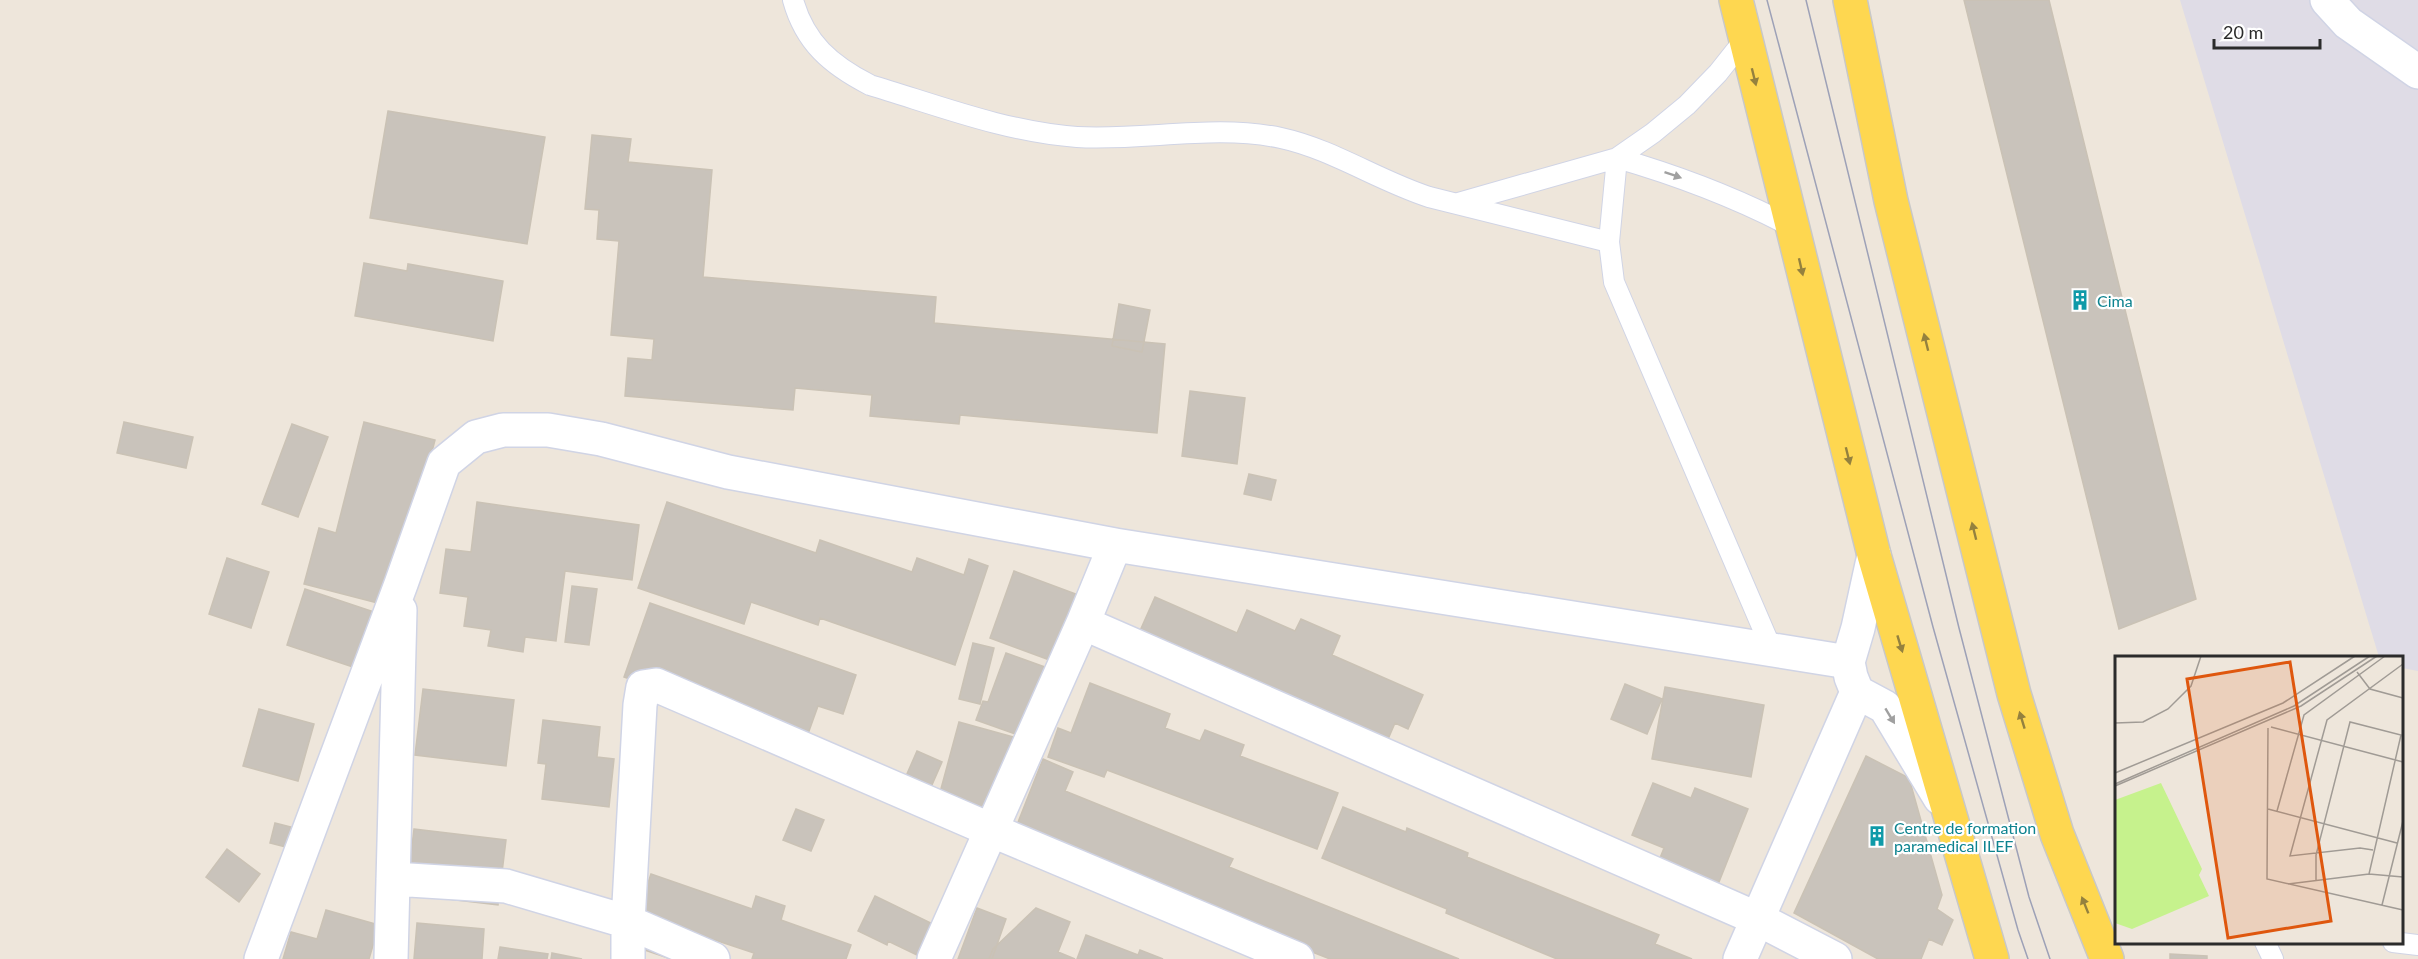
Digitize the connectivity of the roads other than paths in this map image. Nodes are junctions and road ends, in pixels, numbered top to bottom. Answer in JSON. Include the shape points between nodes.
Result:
{"nodes":[{"id":1,"x":793,"y":0,"type":"edge"},
{"id":2,"x":1736,"y":0,"type":"edge"},
{"id":3,"x":1850,"y":0,"type":"edge"},
{"id":4,"x":2327,"y":0,"type":"edge"},
{"id":5,"x":1745,"y":39,"type":"junction"},
{"id":6,"x":2418,"y":72,"type":"edge"},
{"id":7,"x":1617,"y":158,"type":"junction"},
{"id":8,"x":1455,"y":204,"type":"junction"},
{"id":9,"x":1792,"y":227,"type":"junction"},
{"id":10,"x":1609,"y":242,"type":"junction"},
{"id":11,"x":1115,"y":545,"type":"junction"},
{"id":12,"x":1874,"y":555,"type":"junction"},
{"id":13,"x":401,"y":584,"type":"junction"},
{"id":14,"x":1083,"y":623,"type":"junction"},
{"id":15,"x":1772,"y":650,"type":"junction"},
{"id":16,"x":1852,"y":677,"type":"junction"},
{"id":17,"x":1951,"y":816,"type":"junction"},
{"id":18,"x":991,"y":831,"type":"junction"},
{"id":19,"x":393,"y":879,"type":"junction"},
{"id":20,"x":1758,"y":919,"type":"junction"},
{"id":21,"x":628,"y":922,"type":"junction"},
{"id":22,"x":2403,"y":943,"type":"edge"},
{"id":23,"x":2266,"y":944,"type":"edge"},
{"id":24,"x":2418,"y":945,"type":"edge"},
{"id":25,"x":2108,"y":947,"type":"edge"},
{"id":26,"x":261,"y":959,"type":"edge"},
{"id":27,"x":391,"y":959,"type":"edge"},
{"id":28,"x":628,"y":959,"type":"edge"},
{"id":29,"x":713,"y":959,"type":"edge"},
{"id":30,"x":934,"y":959,"type":"edge"},
{"id":31,"x":1297,"y":959,"type":"edge"},
{"id":32,"x":1740,"y":959,"type":"edge"},
{"id":33,"x":1835,"y":959,"type":"edge"},
{"id":34,"x":1992,"y":959,"type":"edge"},
{"id":35,"x":2273,"y":959,"type":"edge"}],
"edges":[{"from":1,"to":8,"type":"lane","via":[[799,20],[817,47],[848,74],[870,85],[1009,126],[1053,134],[1106,138],[1221,133],[1282,138],[1403,189]]},
{"from":2,"to":5,"type":"main road"},
{"from":25,"to":3,"type":"main road","one_way":true,"via":[[2056,834],[2014,694],[1891,201]]},
{"from":4,"to":6,"type":"street","via":[[2348,23]]},
{"from":5,"to":7,"type":"lane","via":[[1687,105]]},
{"from":5,"to":9,"type":"main road","one_way":true},
{"from":7,"to":8,"type":"lane"},
{"from":7,"to":9,"type":"lane","one_way":true,"via":[[1708,187]]},
{"from":7,"to":10,"type":"lane"},
{"from":8,"to":10,"type":"lane"},
{"from":9,"to":12,"type":"main road","one_way":true},
{"from":10,"to":15,"type":"lane","via":[[1614,282]]},
{"from":11,"to":13,"type":"street","via":[[728,472],[601,439],[548,430],[503,430],[476,437],[444,463]]},
{"from":11,"to":14,"type":"street"},
{"from":11,"to":15,"type":"street"},
{"from":12,"to":16,"type":"street"},
{"from":12,"to":17,"type":"main road","one_way":true},
{"from":13,"to":19,"type":"street"},
{"from":13,"to":26,"type":"street"},
{"from":14,"to":18,"type":"street"},
{"from":14,"to":20,"type":"street"},
{"from":15,"to":16,"type":"street"},
{"from":16,"to":17,"type":"street","one_way":true,"via":[[1885,707]]},
{"from":16,"to":20,"type":"street"},
{"from":17,"to":34,"type":"main road"},
{"from":18,"to":21,"type":"street","via":[[678,693],[656,685],[643,687]]},
{"from":18,"to":30,"type":"street"},
{"from":18,"to":31,"type":"street"},
{"from":19,"to":21,"type":"street","via":[[506,886]]},
{"from":19,"to":27,"type":"street"},
{"from":20,"to":32,"type":"street"},
{"from":20,"to":33,"type":"street"},
{"from":21,"to":28,"type":"street"},
{"from":21,"to":29,"type":"street"},
{"from":22,"to":24,"type":"lane"},
{"from":23,"to":35,"type":"lane"}]}
